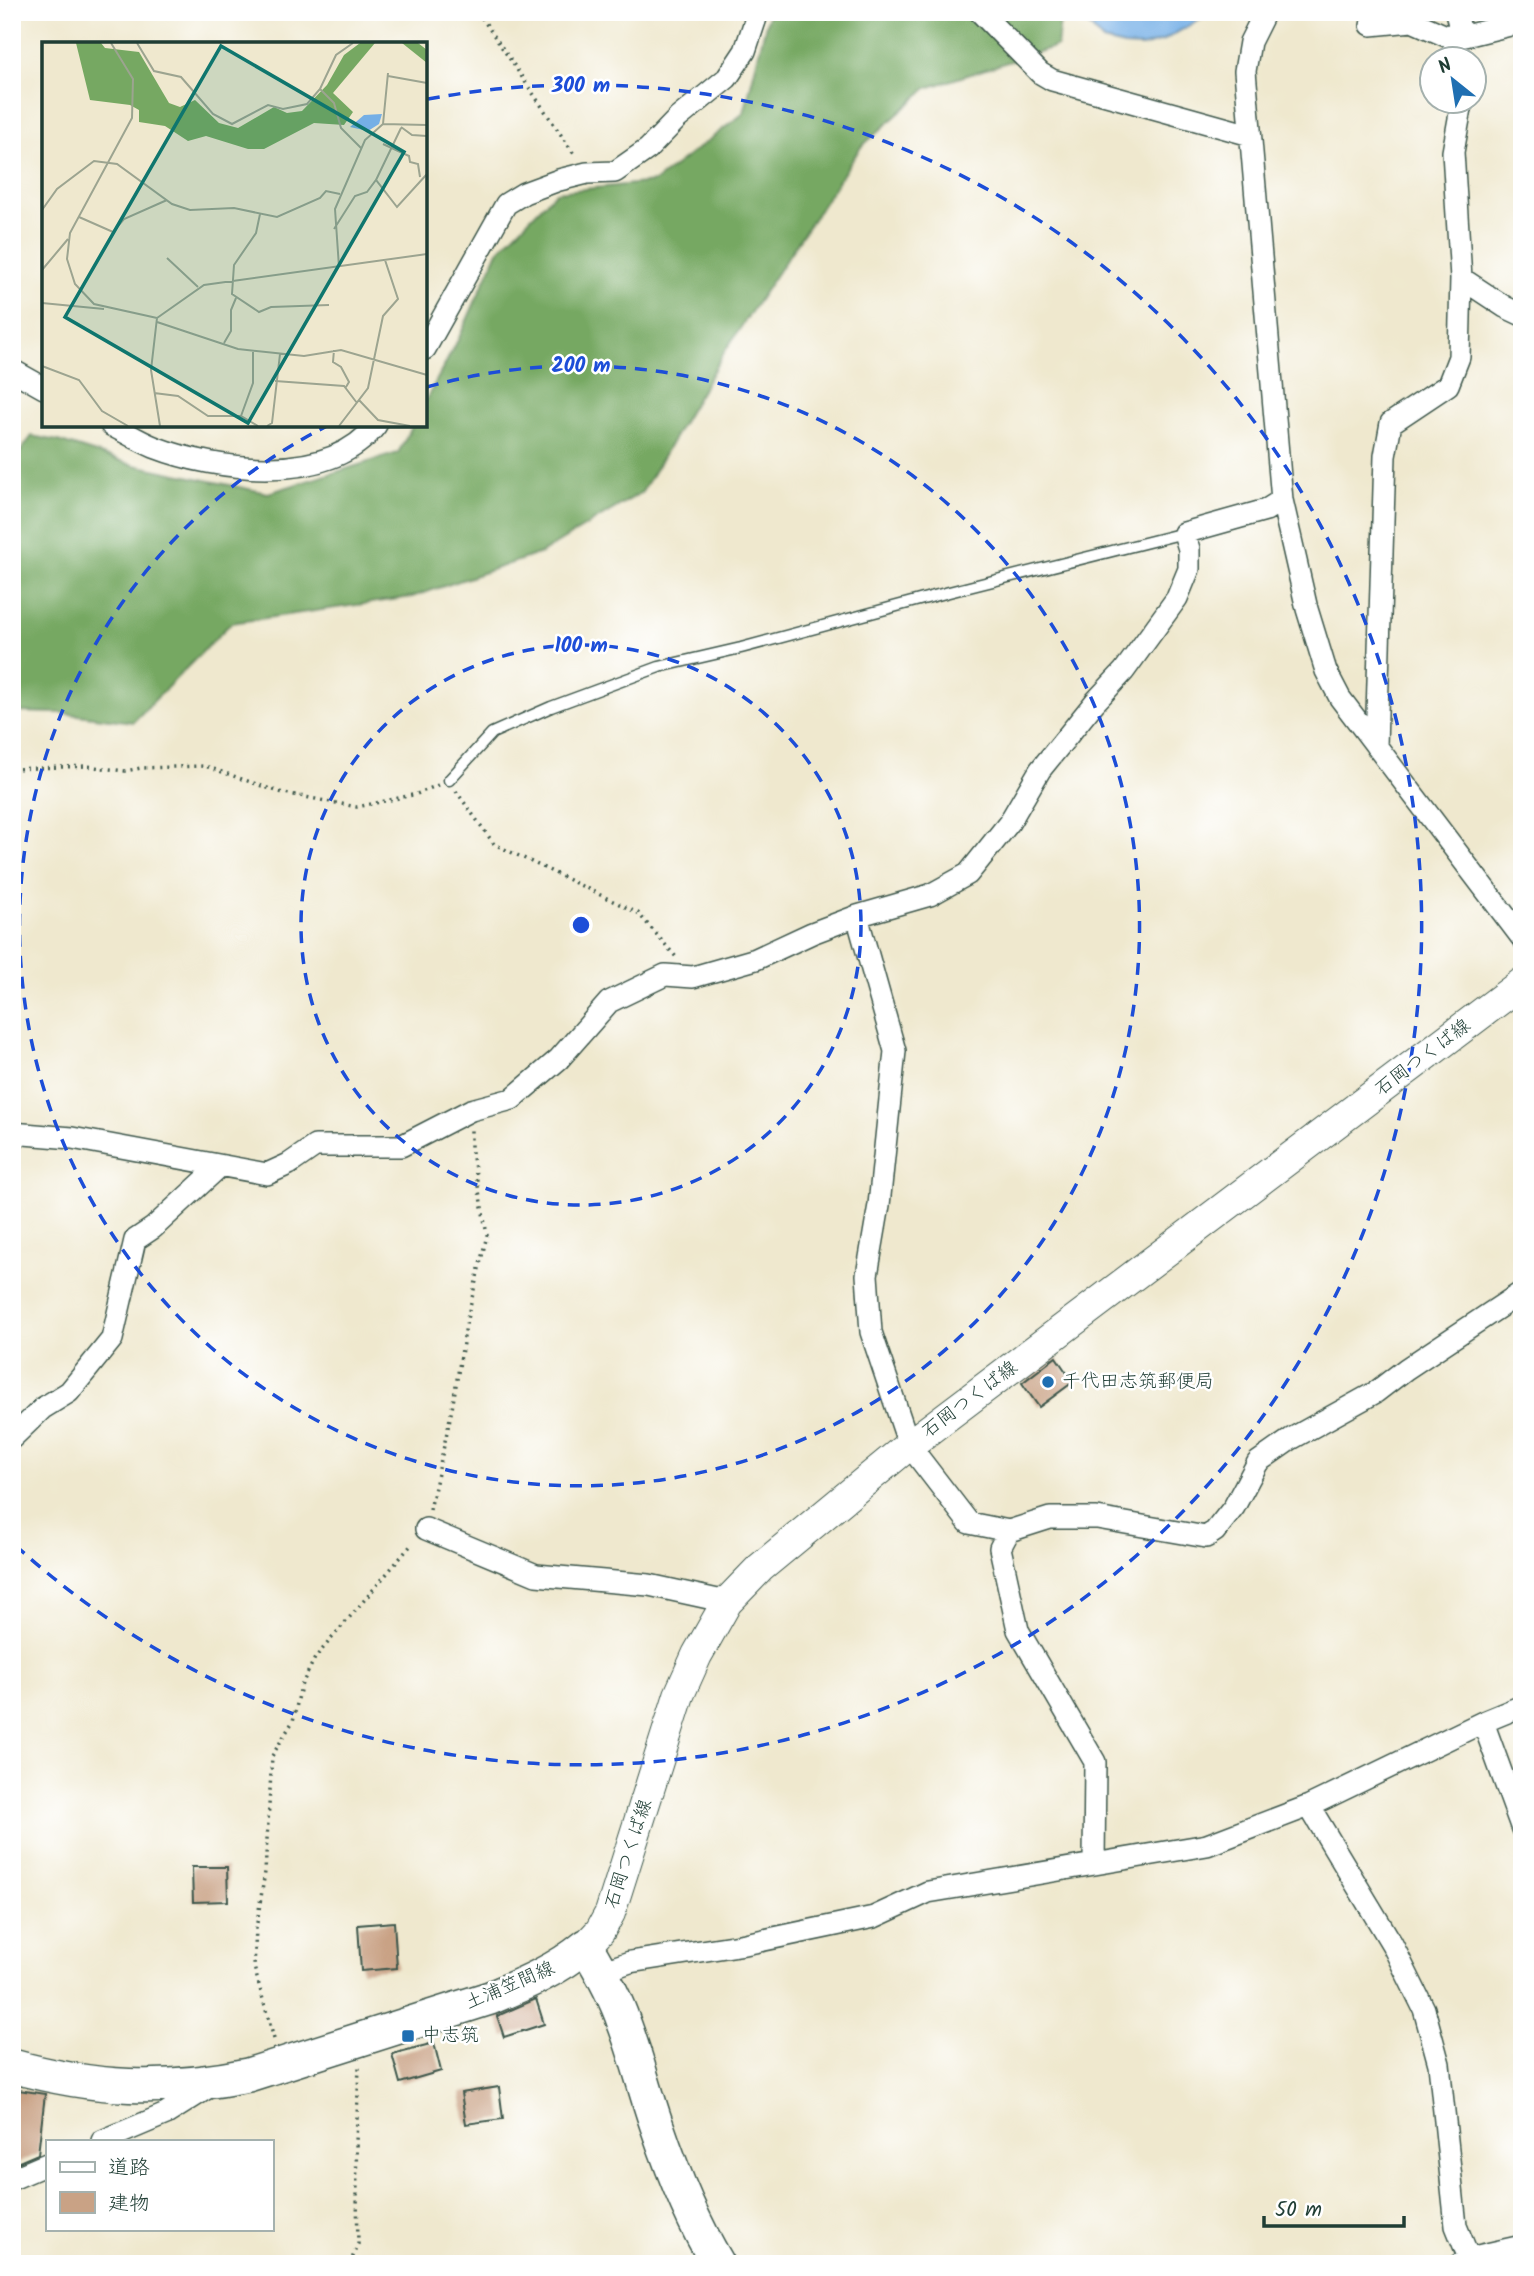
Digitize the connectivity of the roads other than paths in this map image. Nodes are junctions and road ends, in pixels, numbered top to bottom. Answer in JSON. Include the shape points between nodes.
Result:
{"nodes":[{"id":1,"x":758,"y":12,"type":"edge"},
{"id":2,"x":981,"y":12,"type":"edge"},
{"id":3,"x":1265,"y":12,"type":"edge"},
{"id":4,"x":1456,"y":12,"type":"edge"},
{"id":5,"x":1522,"y":22,"type":"edge"},
{"id":6,"x":1371,"y":25,"type":"dead end"},
{"id":7,"x":1449,"y":46,"type":"edge"},
{"id":8,"x":1455,"y":46,"type":"edge"},
{"id":9,"x":1462,"y":46,"type":"edge"},
{"id":10,"x":1460,"y":116,"type":"edge"},
{"id":11,"x":1250,"y":135,"type":"junction"},
{"id":12,"x":1461,"y":278,"type":"junction"},
{"id":13,"x":1522,"y":315,"type":"edge"},
{"id":14,"x":427,"y":345,"type":"edge"},
{"id":15,"x":12,"y":370,"type":"edge"},
{"id":16,"x":42,"y":387,"type":"edge"},
{"id":17,"x":115,"y":427,"type":"edge"},
{"id":18,"x":374,"y":427,"type":"edge"},
{"id":19,"x":1282,"y":500,"type":"junction"},
{"id":20,"x":1184,"y":533,"type":"junction"},
{"id":21,"x":1376,"y":746,"type":"junction"},
{"id":22,"x":449,"y":780,"type":"road end"},
{"id":23,"x":857,"y":916,"type":"junction"},
{"id":24,"x":1522,"y":938,"type":"edge"},
{"id":25,"x":1522,"y":983,"type":"edge"},
{"id":26,"x":12,"y":1133,"type":"edge"},
{"id":27,"x":220,"y":1166,"type":"junction"},
{"id":28,"x":1522,"y":1292,"type":"edge"},
{"id":29,"x":12,"y":1438,"type":"edge"},
{"id":30,"x":909,"y":1446,"type":"junction"},
{"id":31,"x":426,"y":1529,"type":"road end"},
{"id":32,"x":1009,"y":1531,"type":"junction"},
{"id":33,"x":727,"y":1602,"type":"junction"},
{"id":34,"x":1522,"y":1706,"type":"edge"},
{"id":35,"x":1483,"y":1722,"type":"junction"},
{"id":36,"x":1309,"y":1806,"type":"junction"},
{"id":37,"x":1522,"y":1829,"type":"edge"},
{"id":38,"x":1094,"y":1863,"type":"junction"},
{"id":39,"x":594,"y":1959,"type":"junction"},
{"id":40,"x":12,"y":2066,"type":"edge"},
{"id":41,"x":217,"y":2081,"type":"junction"},
{"id":42,"x":104,"y":2140,"type":"edge"},
{"id":43,"x":46,"y":2164,"type":"edge"},
{"id":44,"x":12,"y":2179,"type":"edge"},
{"id":45,"x":1522,"y":2246,"type":"edge"},
{"id":46,"x":1465,"y":2261,"type":"edge"},
{"id":47,"x":718,"y":2264,"type":"edge"}],
"edges":[{"from":1,"to":14,"type":"street","via":[[745,51],[727,78],[648,149],[615,172],[559,180],[506,204]]},
{"from":2,"to":11,"type":"street","via":[[1052,80]]},
{"from":3,"to":11,"type":"street","via":[[1250,42],[1245,71]]},
{"from":4,"to":8,"type":"street"},
{"from":5,"to":9,"type":"street"},
{"from":6,"to":7,"type":"street","via":[[1412,22]]},
{"from":10,"to":12,"type":"street","via":[[1453,152]]},
{"from":11,"to":19,"type":"street"},
{"from":12,"to":13,"type":"street"},
{"from":12,"to":21,"type":"street","via":[[1459,357],[1448,385],[1391,423],[1385,456]]},
{"from":15,"to":16,"type":"street"},
{"from":17,"to":18,"type":"street","via":[[154,447],[195,459],[278,468],[316,463],[347,449]]},
{"from":19,"to":20,"type":"street","via":[[1266,510]]},
{"from":19,"to":21,"type":"street","via":[[1326,671]]},
{"from":20,"to":22,"type":"lane","via":[[659,667],[492,733]]},
{"from":20,"to":23,"type":"street","via":[[1189,569],[1177,598],[1124,671],[1040,770],[1009,822],[968,874],[930,895]]},
{"from":21,"to":24,"type":"street"},
{"from":23,"to":27,"type":"street","via":[[756,959],[693,977],[665,975],[609,1002],[559,1059],[512,1099],[471,1111],[401,1146],[315,1146],[267,1174]]},
{"from":23,"to":30,"type":"street","via":[[895,1051],[867,1275],[871,1332]]},
{"from":25,"to":30,"type":"main road","name":"石岡つくば線"},
{"from":26,"to":27,"type":"street","via":[[72,1138]]},
{"from":27,"to":29,"type":"street","via":[[135,1240],[112,1339],[69,1392],[43,1408]]},
{"from":28,"to":32,"type":"street","via":[[1376,1392],[1258,1462],[1234,1507],[1206,1537],[1097,1518],[1050,1518]]},
{"from":30,"to":32,"type":"street","via":[[969,1523]]},
{"from":30,"to":33,"type":"main road","name":"石岡つくば線","via":[[760,1569]]},
{"from":31,"to":33,"type":"street","via":[[536,1575],[649,1585]]},
{"from":32,"to":38,"type":"street","via":[[1000,1548],[1018,1630],[1095,1762]]},
{"from":33,"to":39,"type":"main road","name":"石岡つくば線","via":[[678,1695]]},
{"from":34,"to":35,"type":"street"},
{"from":35,"to":36,"type":"street"},
{"from":35,"to":37,"type":"street"},
{"from":36,"to":38,"type":"street","via":[[1207,1845]]},
{"from":36,"to":46,"type":"street","via":[[1392,1944],[1424,2009],[1439,2064],[1456,2226]]},
{"from":38,"to":39,"type":"street","via":[[928,1892],[874,1917],[745,1944],[630,1962]]},
{"from":39,"to":41,"type":"main road","name":"土浦笠間線","via":[[571,1959],[489,1998],[280,2066]]},
{"from":39,"to":47,"type":"main road","via":[[624,2023],[679,2184]]},
{"from":40,"to":41,"type":"main road","name":"土浦笠間線","via":[[55,2078],[133,2087]]},
{"from":41,"to":42,"type":"street","via":[[166,2114]]},
{"from":43,"to":44,"type":"street"},
{"from":45,"to":46,"type":"street"}]}
